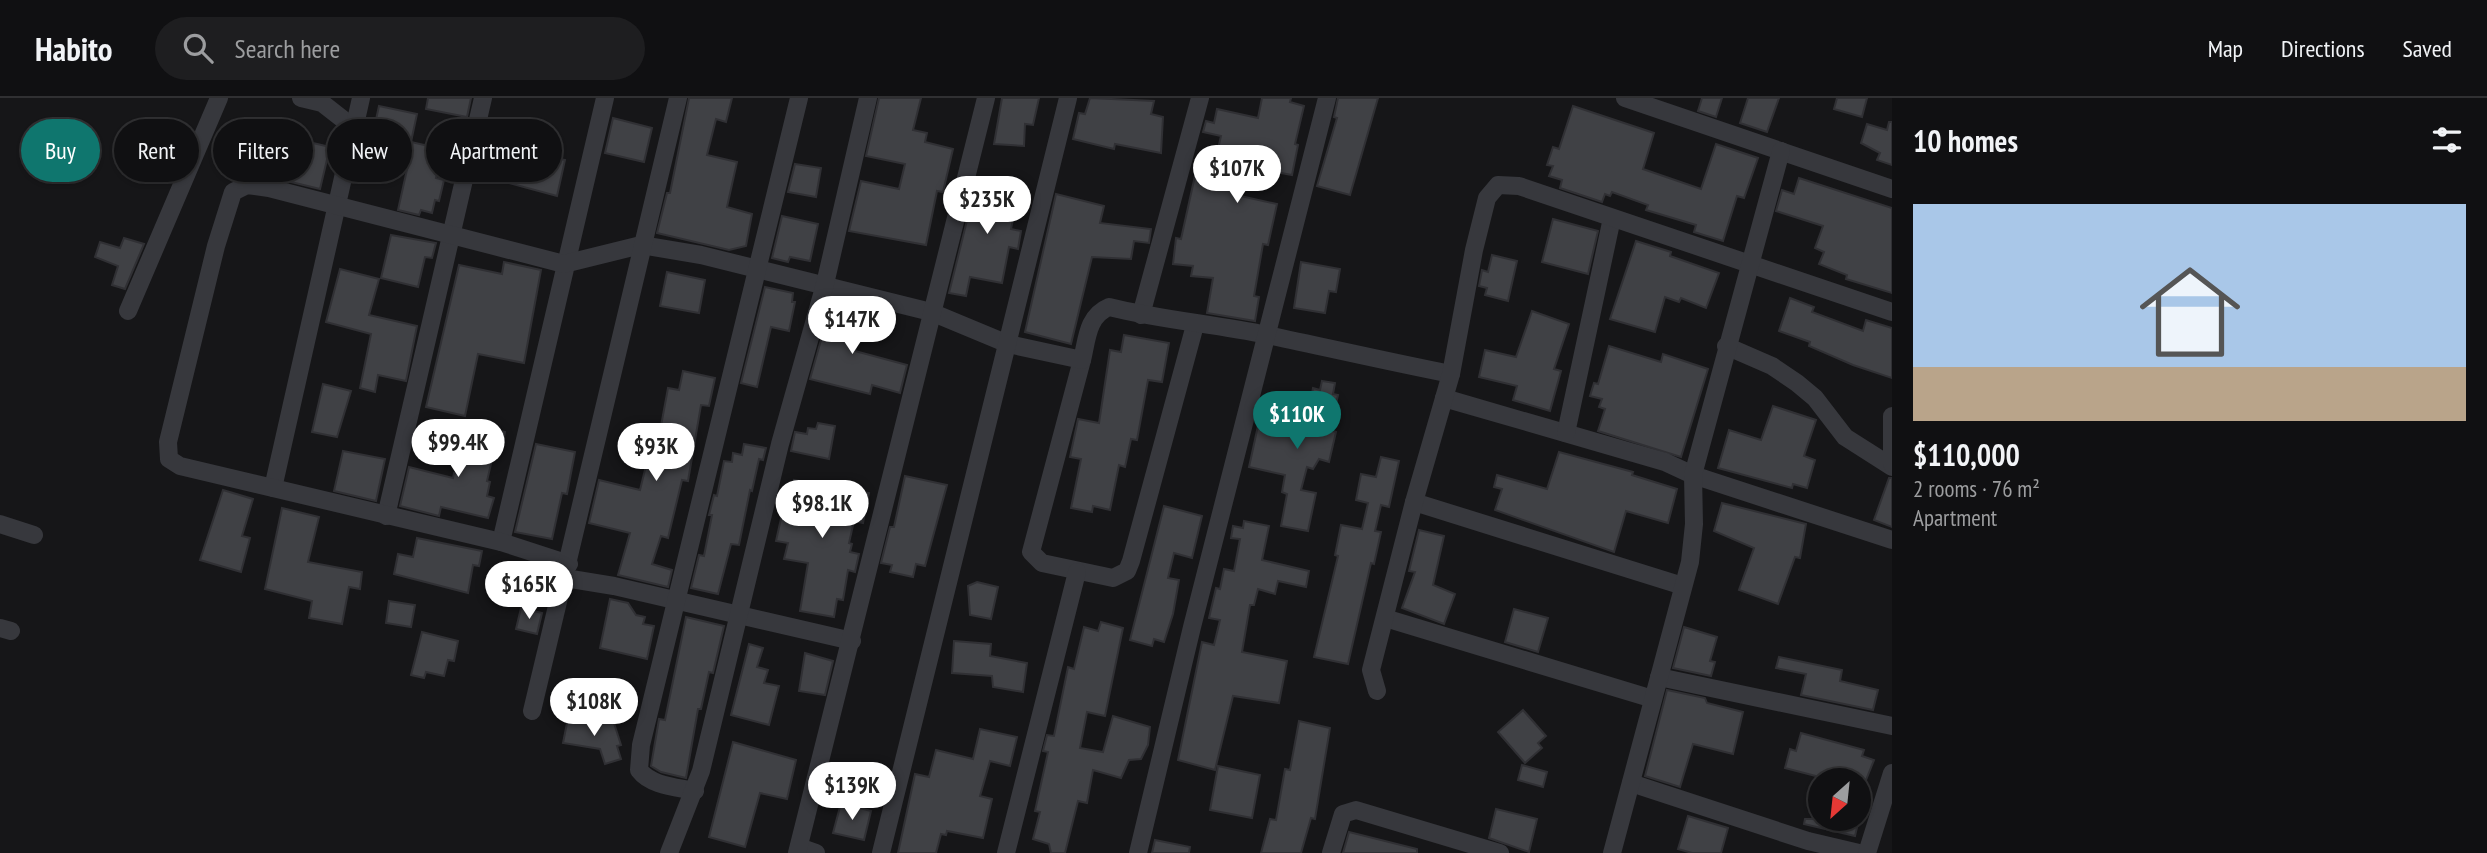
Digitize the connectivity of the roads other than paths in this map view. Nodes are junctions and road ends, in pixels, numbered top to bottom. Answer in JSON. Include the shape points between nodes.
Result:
{"nodes":[{"id":1,"x":219,"y":98,"type":"edge"},
{"id":2,"x":300,"y":98,"type":"edge"},
{"id":3,"x":361,"y":98,"type":"edge"},
{"id":4,"x":482,"y":98,"type":"edge"},
{"id":5,"x":605,"y":98,"type":"edge"},
{"id":6,"x":678,"y":98,"type":"edge"},
{"id":7,"x":799,"y":98,"type":"edge"},
{"id":8,"x":867,"y":98,"type":"edge"},
{"id":9,"x":986,"y":98,"type":"edge"},
{"id":10,"x":1068,"y":98,"type":"edge"},
{"id":11,"x":1200,"y":98,"type":"edge"},
{"id":12,"x":1327,"y":98,"type":"edge"},
{"id":13,"x":1625,"y":98,"type":"edge"},
{"id":14,"x":329,"y":100,"type":"edge"},
{"id":15,"x":346,"y":119,"type":"edge"},
{"id":16,"x":356,"y":119,"type":"edge"},
{"id":17,"x":1781,"y":151,"type":"junction"},
{"id":18,"x":342,"y":182,"type":"edge"},
{"id":19,"x":1892,"y":189,"type":"edge"},
{"id":20,"x":336,"y":206,"type":"junction"},
{"id":21,"x":1612,"y":218,"type":"junction"},
{"id":22,"x":451,"y":235,"type":"junction"},
{"id":23,"x":641,"y":245,"type":"junction"},
{"id":24,"x":1749,"y":263,"type":"junction"},
{"id":25,"x":564,"y":264,"type":"junction"},
{"id":26,"x":756,"y":270,"type":"junction"},
{"id":27,"x":825,"y":284,"type":"junction"},
{"id":28,"x":128,"y":311,"type":"dead end"},
{"id":29,"x":930,"y":312,"type":"junction"},
{"id":30,"x":1892,"y":312,"type":"edge"},
{"id":31,"x":1141,"y":315,"type":"junction"},
{"id":32,"x":1195,"y":325,"type":"junction"},
{"id":33,"x":1265,"y":335,"type":"junction"},
{"id":34,"x":1008,"y":344,"type":"junction"},
{"id":35,"x":1726,"y":346,"type":"junction"},
{"id":36,"x":1082,"y":360,"type":"junction"},
{"id":37,"x":1451,"y":374,"type":"junction"},
{"id":38,"x":1444,"y":398,"type":"junction"},
{"id":39,"x":1892,"y":416,"type":"edge"},
{"id":40,"x":1566,"y":433,"type":"junction"},
{"id":41,"x":1892,"y":465,"type":"edge"},
{"id":42,"x":1693,"y":475,"type":"junction"},
{"id":43,"x":273,"y":488,"type":"junction"},
{"id":44,"x":1414,"y":502,"type":"junction"},
{"id":45,"x":386,"y":516,"type":"junction"},
{"id":46,"x":0,"y":524,"type":"edge"},
{"id":47,"x":34,"y":535,"type":"dead end"},
{"id":48,"x":1892,"y":540,"type":"edge"},
{"id":49,"x":501,"y":542,"type":"junction"},
{"id":50,"x":567,"y":571,"type":"junction"},
{"id":51,"x":1077,"y":572,"type":"junction"},
{"id":52,"x":1683,"y":586,"type":"junction"},
{"id":53,"x":675,"y":600,"type":"junction"},
{"id":54,"x":739,"y":616,"type":"junction"},
{"id":55,"x":1385,"y":618,"type":"junction"},
{"id":56,"x":852,"y":641,"type":"junction"},
{"id":57,"x":1659,"y":677,"type":"junction"},
{"id":58,"x":1377,"y":691,"type":"dead end"},
{"id":59,"x":1653,"y":699,"type":"junction"},
{"id":60,"x":532,"y":711,"type":"dead end"},
{"id":61,"x":1892,"y":726,"type":"edge"},
{"id":62,"x":1892,"y":773,"type":"edge"},
{"id":63,"x":1631,"y":783,"type":"junction"},
{"id":64,"x":695,"y":791,"type":"junction"},
{"id":65,"x":804,"y":851,"type":"edge"},
{"id":66,"x":669,"y":853,"type":"edge"},
{"id":67,"x":881,"y":853,"type":"edge"},
{"id":68,"x":1006,"y":853,"type":"edge"},
{"id":69,"x":1138,"y":853,"type":"edge"},
{"id":70,"x":1332,"y":853,"type":"edge"},
{"id":71,"x":1500,"y":853,"type":"edge"},
{"id":72,"x":1612,"y":853,"type":"edge"},
{"id":73,"x":1859,"y":853,"type":"edge"},
{"id":74,"x":1867,"y":853,"type":"edge"}],
"edges":[{"from":1,"to":28,"type":"street"},
{"from":2,"to":14,"type":"street"},
{"from":3,"to":16,"type":"street"},
{"from":4,"to":22,"type":"street"},
{"from":5,"to":25,"type":"street"},
{"from":6,"to":23,"type":"street"},
{"from":7,"to":26,"type":"street"},
{"from":8,"to":27,"type":"street"},
{"from":9,"to":29,"type":"street"},
{"from":10,"to":34,"type":"street"},
{"from":11,"to":31,"type":"street"},
{"from":12,"to":33,"type":"street"},
{"from":13,"to":17,"type":"street"},
{"from":14,"to":15,"type":"street"},
{"from":17,"to":19,"type":"street"},
{"from":17,"to":24,"type":"street"},
{"from":18,"to":20,"type":"street"},
{"from":20,"to":22,"type":"street"},
{"from":20,"to":43,"type":"street"},
{"from":20,"to":43,"type":"street","via":[[247,185],[233,192],[169,442],[169,459],[174,463]]},
{"from":21,"to":24,"type":"street"},
{"from":21,"to":37,"type":"street","via":[[1519,186],[1504,184],[1493,189],[1474,250]]},
{"from":21,"to":40,"type":"street"},
{"from":22,"to":25,"type":"street"},
{"from":22,"to":45,"type":"street"},
{"from":23,"to":25,"type":"street"},
{"from":23,"to":26,"type":"street"},
{"from":23,"to":50,"type":"street"},
{"from":24,"to":30,"type":"street"},
{"from":24,"to":35,"type":"street"},
{"from":25,"to":49,"type":"street"},
{"from":26,"to":27,"type":"street"},
{"from":26,"to":53,"type":"street"},
{"from":27,"to":29,"type":"street"},
{"from":27,"to":54,"type":"street"},
{"from":29,"to":34,"type":"street"},
{"from":29,"to":56,"type":"street"},
{"from":31,"to":32,"type":"street"},
{"from":31,"to":36,"type":"street","via":[[1109,307],[1102,310],[1090,324]]},
{"from":32,"to":33,"type":"street"},
{"from":32,"to":51,"type":"street","via":[[1127,570],[1112,578]]},
{"from":33,"to":37,"type":"street"},
{"from":33,"to":69,"type":"street"},
{"from":34,"to":36,"type":"street"},
{"from":34,"to":67,"type":"street"},
{"from":35,"to":41,"type":"street","via":[[1772,366],[1797,383],[1845,437]]},
{"from":35,"to":42,"type":"street"},
{"from":36,"to":51,"type":"street","via":[[1031,552],[1042,563]]},
{"from":37,"to":38,"type":"street"},
{"from":38,"to":40,"type":"street"},
{"from":38,"to":44,"type":"street"},
{"from":39,"to":41,"type":"street"},
{"from":40,"to":42,"type":"street","via":[[1665,462]]},
{"from":42,"to":48,"type":"street"},
{"from":42,"to":52,"type":"street","via":[[1693,543]]},
{"from":43,"to":45,"type":"street"},
{"from":44,"to":52,"type":"street"},
{"from":44,"to":55,"type":"street"},
{"from":45,"to":49,"type":"street"},
{"from":46,"to":47,"type":"street"},
{"from":49,"to":50,"type":"street"},
{"from":50,"to":53,"type":"street"},
{"from":50,"to":60,"type":"street"},
{"from":51,"to":68,"type":"street"},
{"from":52,"to":57,"type":"street"},
{"from":53,"to":54,"type":"street"},
{"from":53,"to":64,"type":"street","via":[[639,770],[657,783]]},
{"from":54,"to":56,"type":"street"},
{"from":54,"to":64,"type":"street"},
{"from":55,"to":58,"type":"street","via":[[1371,670]]},
{"from":55,"to":59,"type":"street"},
{"from":56,"to":65,"type":"street"},
{"from":57,"to":59,"type":"street"},
{"from":57,"to":61,"type":"street"},
{"from":59,"to":63,"type":"street"},
{"from":62,"to":74,"type":"street"},
{"from":63,"to":72,"type":"street"},
{"from":63,"to":73,"type":"street"},
{"from":64,"to":66,"type":"street"},
{"from":70,"to":71,"type":"street","via":[[1343,814],[1356,810]]}]}
